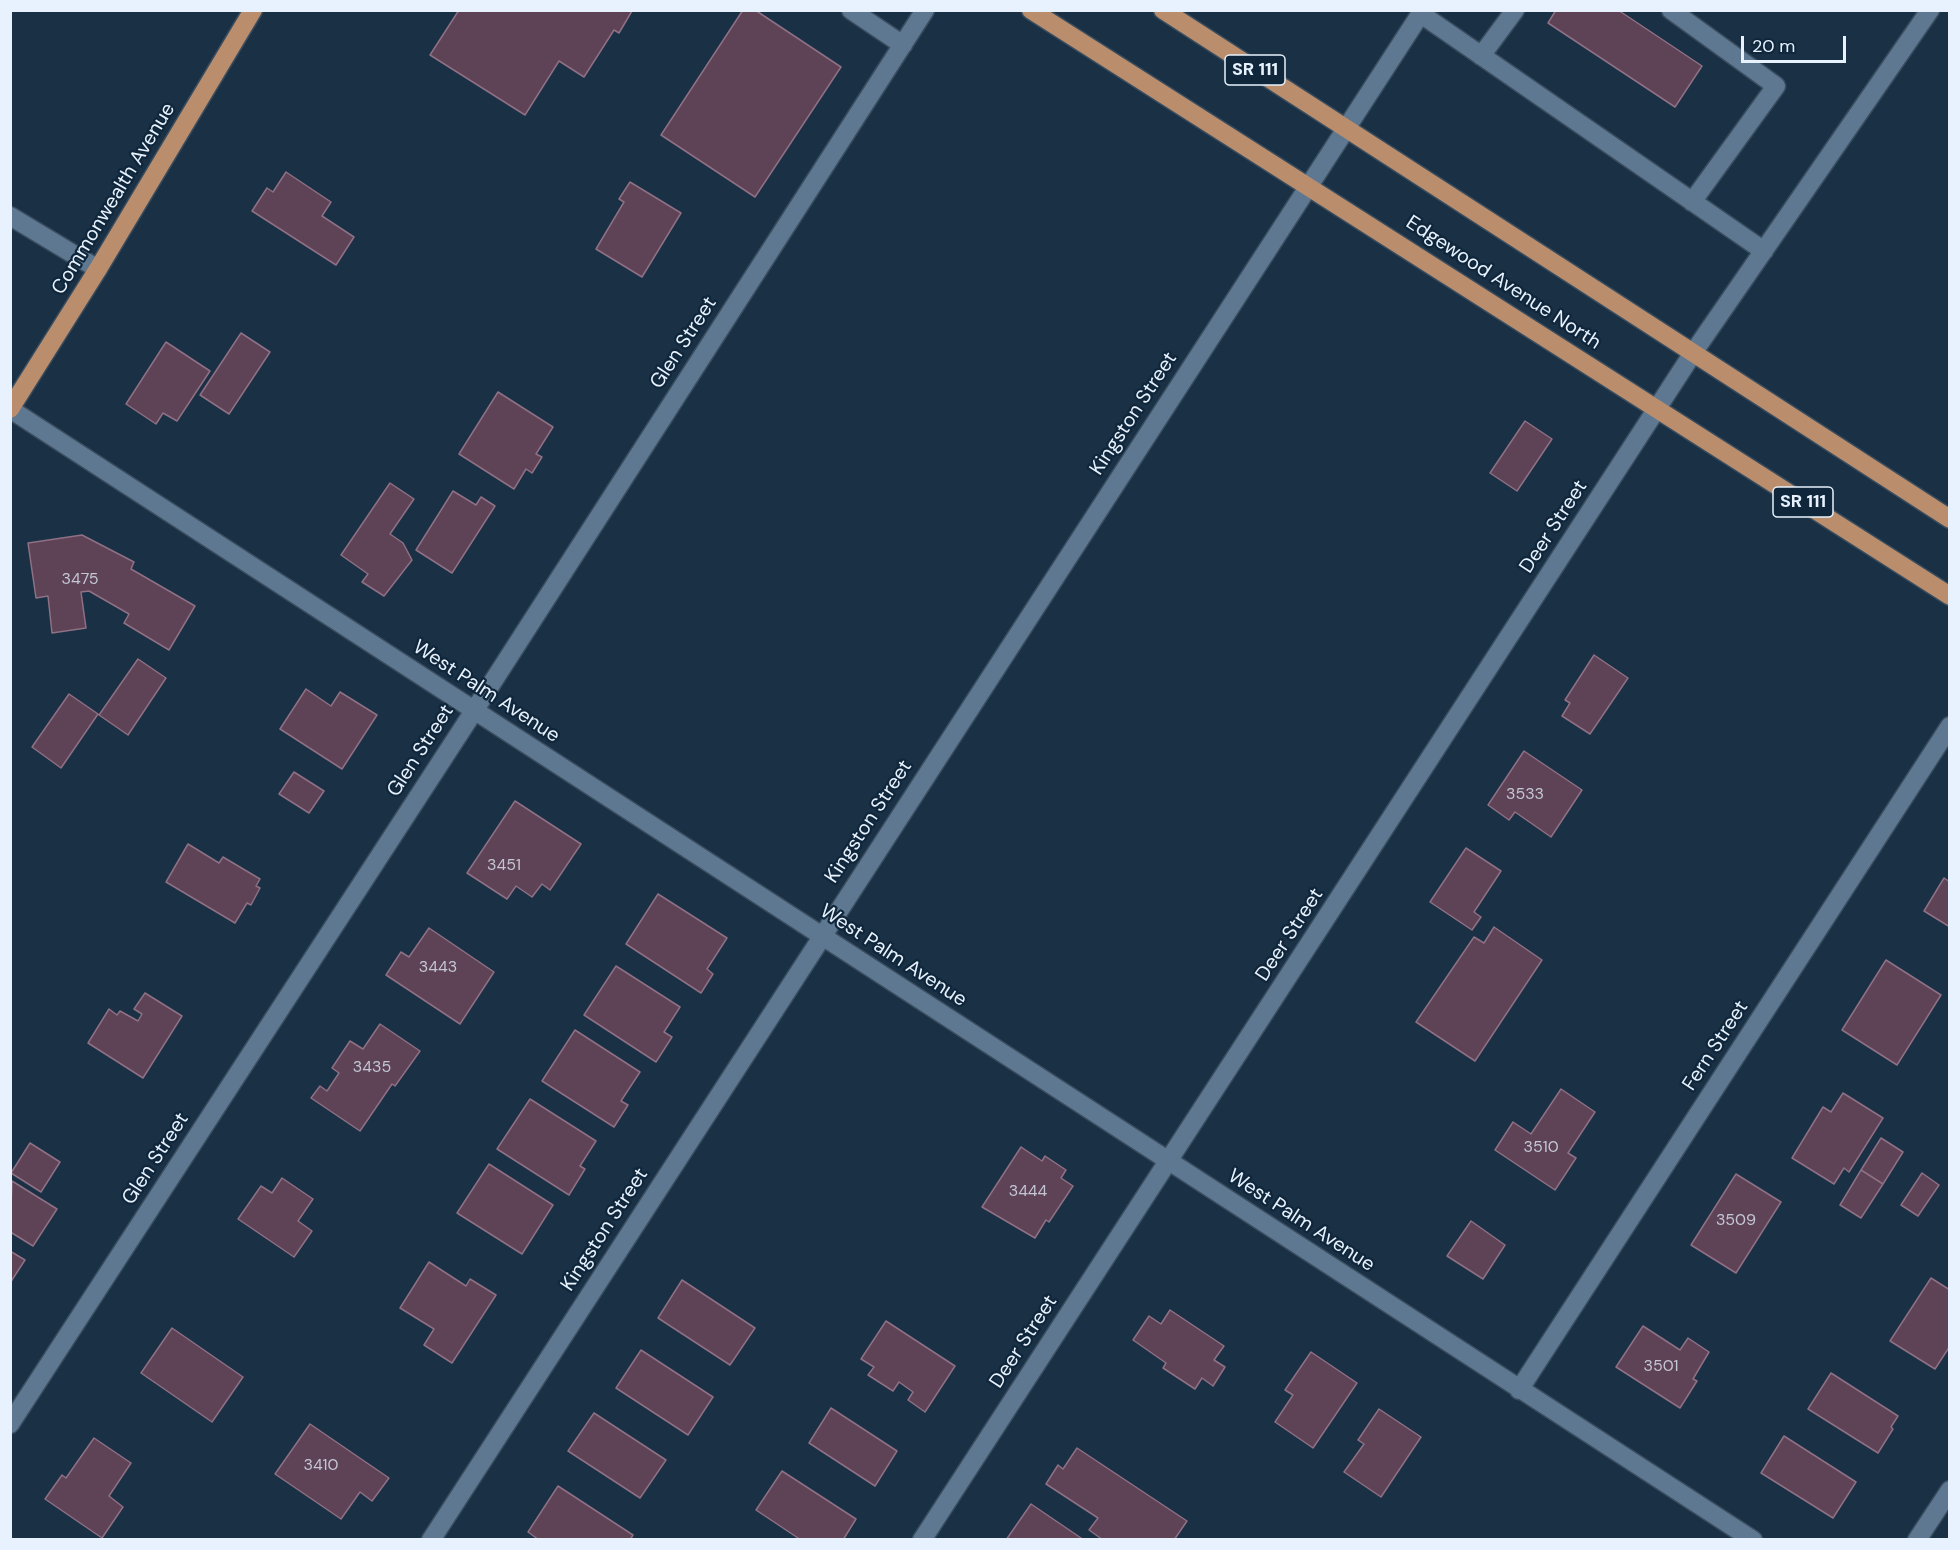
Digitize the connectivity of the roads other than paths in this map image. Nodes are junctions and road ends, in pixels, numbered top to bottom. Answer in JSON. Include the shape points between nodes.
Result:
{"nodes":[{"id":1,"x":254,"y":10,"type":"edge"},
{"id":2,"x":851,"y":10,"type":"edge"},
{"id":3,"x":925,"y":10,"type":"edge"},
{"id":4,"x":1031,"y":10,"type":"edge"},
{"id":5,"x":1163,"y":10,"type":"edge"},
{"id":6,"x":1515,"y":10,"type":"edge"},
{"id":7,"x":1671,"y":10,"type":"edge"},
{"id":8,"x":1930,"y":10,"type":"edge"},
{"id":9,"x":1422,"y":12,"type":"edge"},
{"id":10,"x":903,"y":45,"type":"junction"},
{"id":11,"x":1481,"y":56,"type":"junction"},
{"id":12,"x":1346,"y":129,"type":"junction"},
{"id":13,"x":1309,"y":187,"type":"junction"},
{"id":14,"x":1692,"y":202,"type":"junction"},
{"id":15,"x":10,"y":216,"type":"edge"},
{"id":16,"x":1764,"y":251,"type":"junction"},
{"id":17,"x":98,"y":269,"type":"junction"},
{"id":18,"x":1693,"y":353,"type":"junction"},
{"id":19,"x":1658,"y":408,"type":"junction"},
{"id":20,"x":10,"y":409,"type":"edge"},
{"id":21,"x":1950,"y":519,"type":"edge"},
{"id":22,"x":1950,"y":596,"type":"edge"},
{"id":23,"x":474,"y":711,"type":"junction"},
{"id":24,"x":1950,"y":726,"type":"edge"},
{"id":25,"x":821,"y":936,"type":"junction"},
{"id":26,"x":1169,"y":1162,"type":"junction"},
{"id":27,"x":1519,"y":1390,"type":"junction"},
{"id":28,"x":10,"y":1424,"type":"edge"},
{"id":29,"x":1950,"y":1490,"type":"edge"},
{"id":30,"x":431,"y":1539,"type":"edge"},
{"id":31,"x":922,"y":1539,"type":"edge"},
{"id":32,"x":1753,"y":1539,"type":"edge"},
{"id":33,"x":1917,"y":1539,"type":"edge"}],
"edges":[{"from":1,"to":17,"type":"main road","name":"Commonwealth Avenue"},
{"from":2,"to":10,"type":"street"},
{"from":3,"to":10,"type":"street","name":"Glen Street"},
{"from":4,"to":13,"type":"main road","name":"Edgewood Avenue North","number":"SR 111"},
{"from":5,"to":12,"type":"main road","number":"SR 111"},
{"from":6,"to":11,"type":"street"},
{"from":7,"to":14,"type":"street","via":[[1776,86]]},
{"from":8,"to":16,"type":"street","name":"Deer Street"},
{"from":9,"to":11,"type":"street"},
{"from":9,"to":12,"type":"street","name":"Kingston Street"},
{"from":10,"to":23,"type":"street","name":"Glen Street"},
{"from":11,"to":14,"type":"street"},
{"from":12,"to":13,"type":"street","name":"Kingston Street"},
{"from":12,"to":18,"type":"main road","number":"SR 111"},
{"from":13,"to":19,"type":"main road","name":"Edgewood Avenue North","number":"SR 111"},
{"from":13,"to":25,"type":"street","name":"Kingston Street"},
{"from":14,"to":16,"type":"street"},
{"from":15,"to":17,"type":"street"},
{"from":16,"to":18,"type":"street","name":"Deer Street"},
{"from":17,"to":20,"type":"main road","name":"Commonwealth Avenue"},
{"from":18,"to":19,"type":"street","name":"Deer Street"},
{"from":18,"to":21,"type":"main road","number":"SR 111"},
{"from":19,"to":22,"type":"main road","name":"Edgewood Avenue North","number":"SR 111"},
{"from":19,"to":26,"type":"street","name":"Deer Street"},
{"from":20,"to":23,"type":"street","name":"West Palm Avenue"},
{"from":23,"to":25,"type":"street","name":"West Palm Avenue"},
{"from":23,"to":28,"type":"street","name":"Glen Street"},
{"from":24,"to":27,"type":"street","name":"Fern Street"},
{"from":25,"to":26,"type":"street","name":"West Palm Avenue"},
{"from":25,"to":30,"type":"street","name":"Kingston Street"},
{"from":26,"to":27,"type":"street","name":"West Palm Avenue"},
{"from":26,"to":31,"type":"street","name":"Deer Street"},
{"from":27,"to":32,"type":"street","name":"West Palm Avenue"},
{"from":29,"to":33,"type":"street"}]}
